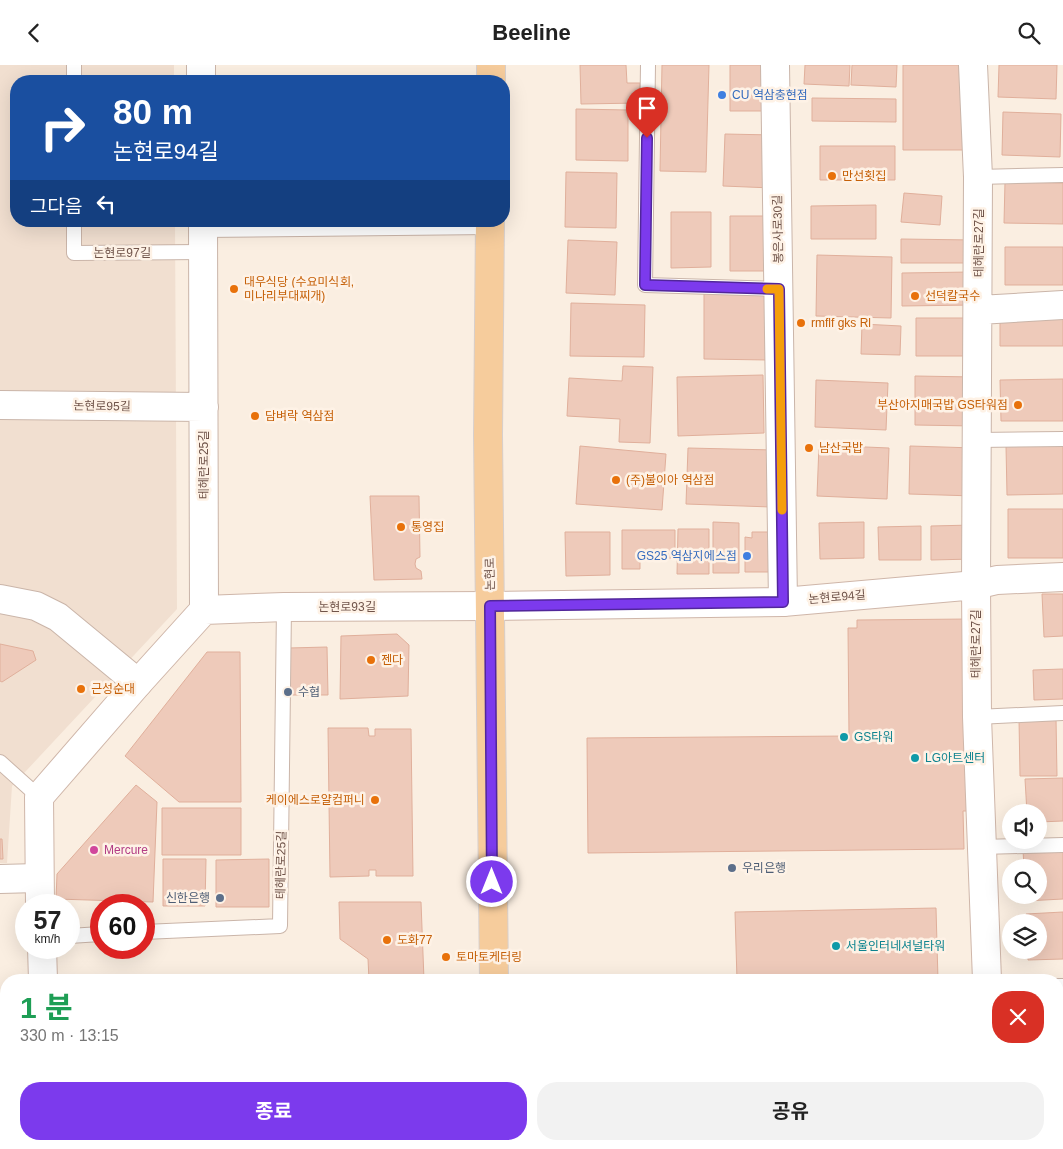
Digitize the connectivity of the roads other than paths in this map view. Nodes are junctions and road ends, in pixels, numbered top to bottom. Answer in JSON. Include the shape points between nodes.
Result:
{"nodes":[{"id":1,"x":648,"y":65,"type":"edge"},
{"id":2,"x":775,"y":65,"type":"edge"},
{"id":3,"x":973,"y":65,"type":"edge"},
{"id":4,"x":1063,"y":175,"type":"edge"},
{"id":5,"x":978,"y":177,"type":"junction"},
{"id":6,"x":74,"y":227,"type":"edge"},
{"id":7,"x":404,"y":227,"type":"edge"},
{"id":8,"x":490,"y":227,"type":"edge"},
{"id":9,"x":203,"y":234,"type":"edge"},
{"id":10,"x":779,"y":289,"type":"junction"},
{"id":11,"x":1063,"y":305,"type":"edge"},
{"id":12,"x":979,"y":309,"type":"junction"},
{"id":13,"x":0,"y":405,"type":"edge"},
{"id":14,"x":204,"y":407,"type":"junction"},
{"id":15,"x":1063,"y":439,"type":"edge"},
{"id":16,"x":978,"y":441,"type":"junction"},
{"id":17,"x":1063,"y":577,"type":"edge"},
{"id":18,"x":976,"y":585,"type":"junction"},
{"id":19,"x":0,"y":599,"type":"edge"},
{"id":20,"x":783,"y":602,"type":"junction"},
{"id":21,"x":490,"y":606,"type":"junction"},
{"id":22,"x":284,"y":607,"type":"junction"},
{"id":23,"x":204,"y":610,"type":"junction"},
{"id":24,"x":138,"y":683,"type":"junction"},
{"id":25,"x":1063,"y":713,"type":"edge"},
{"id":26,"x":977,"y":717,"type":"junction"},
{"id":27,"x":0,"y":762,"type":"edge"},
{"id":28,"x":39,"y":797,"type":"junction"},
{"id":29,"x":1063,"y":845,"type":"edge"},
{"id":30,"x":981,"y":847,"type":"junction"},
{"id":31,"x":38,"y":878,"type":"junction"},
{"id":32,"x":0,"y":879,"type":"edge"},
{"id":33,"x":39,"y":894,"type":"edge"},
{"id":34,"x":155,"y":932,"type":"edge"},
{"id":35,"x":42,"y":959,"type":"edge"},
{"id":36,"x":43,"y":974,"type":"edge"},
{"id":37,"x":494,"y":974,"type":"edge"},
{"id":38,"x":987,"y":974,"type":"edge"}],
"edges":[{"from":1,"to":10,"type":"lane","via":[[645,285]]},
{"from":2,"to":10,"type":"street","name":"봉은사로30길"},
{"from":3,"to":5,"type":"street","name":"테헤란로27길"},
{"from":4,"to":5,"type":"lane"},
{"from":5,"to":12,"type":"street","name":"테헤란로27길"},
{"from":6,"to":9,"type":"lane","name":"논현로97길","via":[[74,253]]},
{"from":7,"to":9,"type":"lane","name":"논현로"},
{"from":8,"to":21,"type":"main road","name":"논현로"},
{"from":9,"to":14,"type":"street","name":"테헤란로25길"},
{"from":10,"to":20,"type":"street","name":"봉은사로30길"},
{"from":11,"to":12,"type":"street"},
{"from":12,"to":16,"type":"street","name":"테헤란로27길"},
{"from":13,"to":14,"type":"street","name":"논현로95길"},
{"from":14,"to":23,"type":"street","name":"테헤란로25길"},
{"from":15,"to":16,"type":"lane"},
{"from":16,"to":18,"type":"street","name":"테헤란로27길"},
{"from":17,"to":18,"type":"street","name":"논현로94길","via":[[997,579]]},
{"from":18,"to":20,"type":"street","name":"논현로94길"},
{"from":18,"to":26,"type":"street","name":"테헤란로27길"},
{"from":19,"to":24,"type":"street","via":[[36,606],[58,617]]},
{"from":20,"to":21,"type":"street","name":"논현로94길"},
{"from":21,"to":22,"type":"street","name":"논현로93길"},
{"from":21,"to":37,"type":"main road","name":"논현로"},
{"from":22,"to":23,"type":"street","name":"논현로93길"},
{"from":22,"to":34,"type":"lane","name":"테헤란로25길","via":[[280,926]]},
{"from":23,"to":24,"type":"street"},
{"from":24,"to":28,"type":"street"},
{"from":25,"to":26,"type":"lane"},
{"from":26,"to":30,"type":"street","name":"테헤란로27길"},
{"from":27,"to":28,"type":"lane"},
{"from":28,"to":31,"type":"street"},
{"from":29,"to":30,"type":"lane"},
{"from":30,"to":38,"type":"street","name":"테헤란로27길"},
{"from":31,"to":32,"type":"street"},
{"from":31,"to":33,"type":"street"},
{"from":35,"to":36,"type":"street"}]}
